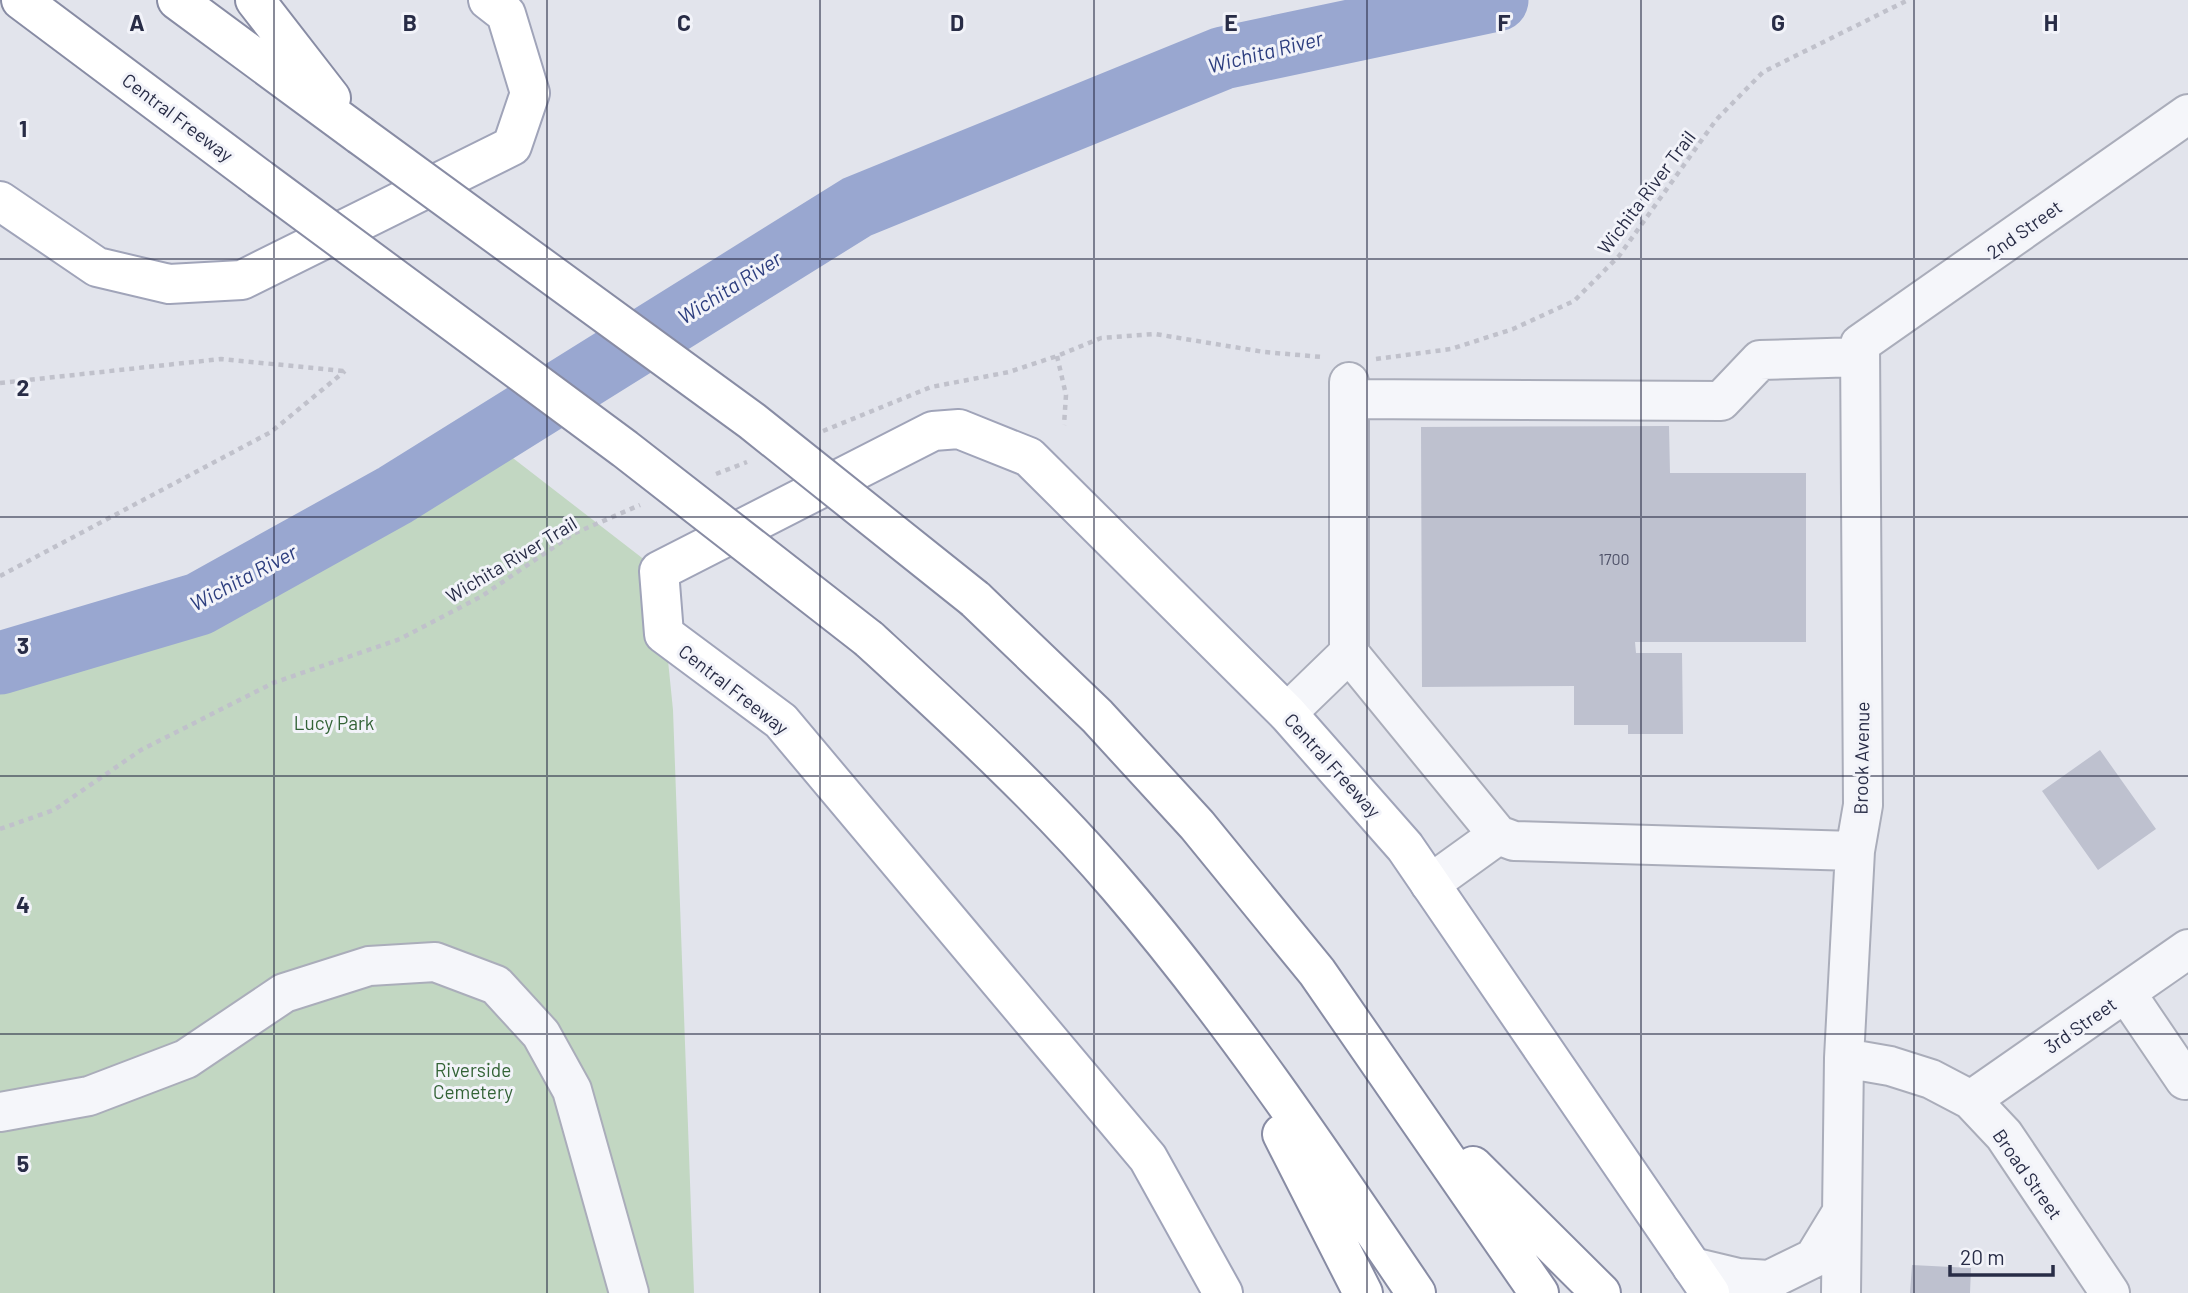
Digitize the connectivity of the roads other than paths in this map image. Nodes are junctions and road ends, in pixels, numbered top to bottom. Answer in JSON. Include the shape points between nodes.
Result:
{"nodes":[{"id":1,"x":21,"y":0,"type":"edge"},
{"id":2,"x":177,"y":0,"type":"edge"},
{"id":3,"x":255,"y":0,"type":"edge"},
{"id":4,"x":488,"y":0,"type":"edge"},
{"id":5,"x":0,"y":17,"type":"edge"},
{"id":6,"x":86,"y":49,"type":"junction"},
{"id":7,"x":2188,"y":114,"type":"edge"},
{"id":8,"x":360,"y":135,"type":"junction"},
{"id":9,"x":0,"y":201,"type":"edge"},
{"id":10,"x":1860,"y":350,"type":"junction"},
{"id":11,"x":1349,"y":653,"type":"junction"},
{"id":12,"x":1287,"y":713,"type":"junction"},
{"id":13,"x":1497,"y":835,"type":"junction"},
{"id":14,"x":1855,"y":851,"type":"junction"},
{"id":15,"x":1430,"y":884,"type":"junction"},
{"id":16,"x":2188,"y":949,"type":"edge"},
{"id":17,"x":2126,"y":993,"type":"junction"},
{"id":18,"x":1219,"y":1010,"type":"junction"},
{"id":19,"x":1844,"y":1058,"type":"junction"},
{"id":20,"x":2187,"y":1081,"type":"edge"},
{"id":21,"x":1971,"y":1100,"type":"junction"},
{"id":22,"x":1409,"y":1103,"type":"junction"},
{"id":23,"x":0,"y":1112,"type":"edge"},
{"id":24,"x":1842,"y":1212,"type":"junction"},
{"id":25,"x":1701,"y":1280,"type":"edge"},
{"id":26,"x":629,"y":1293,"type":"edge"},
{"id":27,"x":1223,"y":1293,"type":"edge"},
{"id":28,"x":1363,"y":1293,"type":"edge"},
{"id":29,"x":1416,"y":1293,"type":"edge"},
{"id":30,"x":1539,"y":1293,"type":"edge"},
{"id":31,"x":1601,"y":1293,"type":"edge"},
{"id":32,"x":1841,"y":1293,"type":"edge"},
{"id":33,"x":2110,"y":1293,"type":"edge"}],
"edges":[{"from":1,"to":6,"type":"main road","name":"Central Freeway"},
{"from":2,"to":8,"type":"main road"},
{"from":3,"to":8,"type":"main road"},
{"from":4,"to":9,"type":"main road","via":[[506,14],[530,93],[512,146],[242,280],[169,284],[97,267]]},
{"from":5,"to":6,"type":"main road"},
{"from":6,"to":18,"type":"main road","name":"Central Freeway","bridge":true,"via":[[625,449],[869,639],[992,752],[1117,885]]},
{"from":7,"to":10,"type":"street","name":"2nd Street"},
{"from":8,"to":22,"type":"main road","bridge":true,"via":[[752,421],[975,599],[1097,716],[1197,825],[1317,972]]},
{"from":10,"to":11,"type":"street","via":[[1760,360],[1721,401],[1349,374]]},
{"from":10,"to":14,"type":"street","name":"Brook Avenue","via":[[1863,804]]},
{"from":11,"to":12,"type":"street"},
{"from":11,"to":13,"type":"street"},
{"from":12,"to":15,"type":"main road","name":"Central Freeway","via":[[1405,847]]},
{"from":12,"to":27,"type":"main road","name":"Central Freeway","via":[[1029,457],[959,429],[933,431],[659,571],[664,634],[781,721],[1148,1158]]},
{"from":13,"to":14,"type":"street","via":[[1514,841]]},
{"from":13,"to":15,"type":"street"},
{"from":14,"to":19,"type":"street","name":"Brook Avenue"},
{"from":15,"to":25,"type":"main road","name":"Central Freeway"},
{"from":16,"to":17,"type":"street","name":"3rd Street"},
{"from":17,"to":20,"type":"street"},
{"from":17,"to":21,"type":"street","name":"3rd Street"},
{"from":18,"to":28,"type":"main road"},
{"from":18,"to":29,"type":"main road","name":"Central Freeway"},
{"from":19,"to":21,"type":"street","name":"Broad Street","via":[[1931,1079]]},
{"from":19,"to":24,"type":"street","name":"Brook Avenue"},
{"from":21,"to":33,"type":"street","name":"Broad Street","via":[[2004,1135]]},
{"from":22,"to":30,"type":"main road"},
{"from":22,"to":31,"type":"main road"},
{"from":23,"to":26,"type":"street","via":[[89,1096],[186,1059],[284,993],[369,966],[435,962],[496,985],[541,1034],[572,1090]]},
{"from":24,"to":25,"type":"street","via":[[1814,1258],[1769,1280]]},
{"from":24,"to":32,"type":"street","name":"Brook Avenue"}]}
